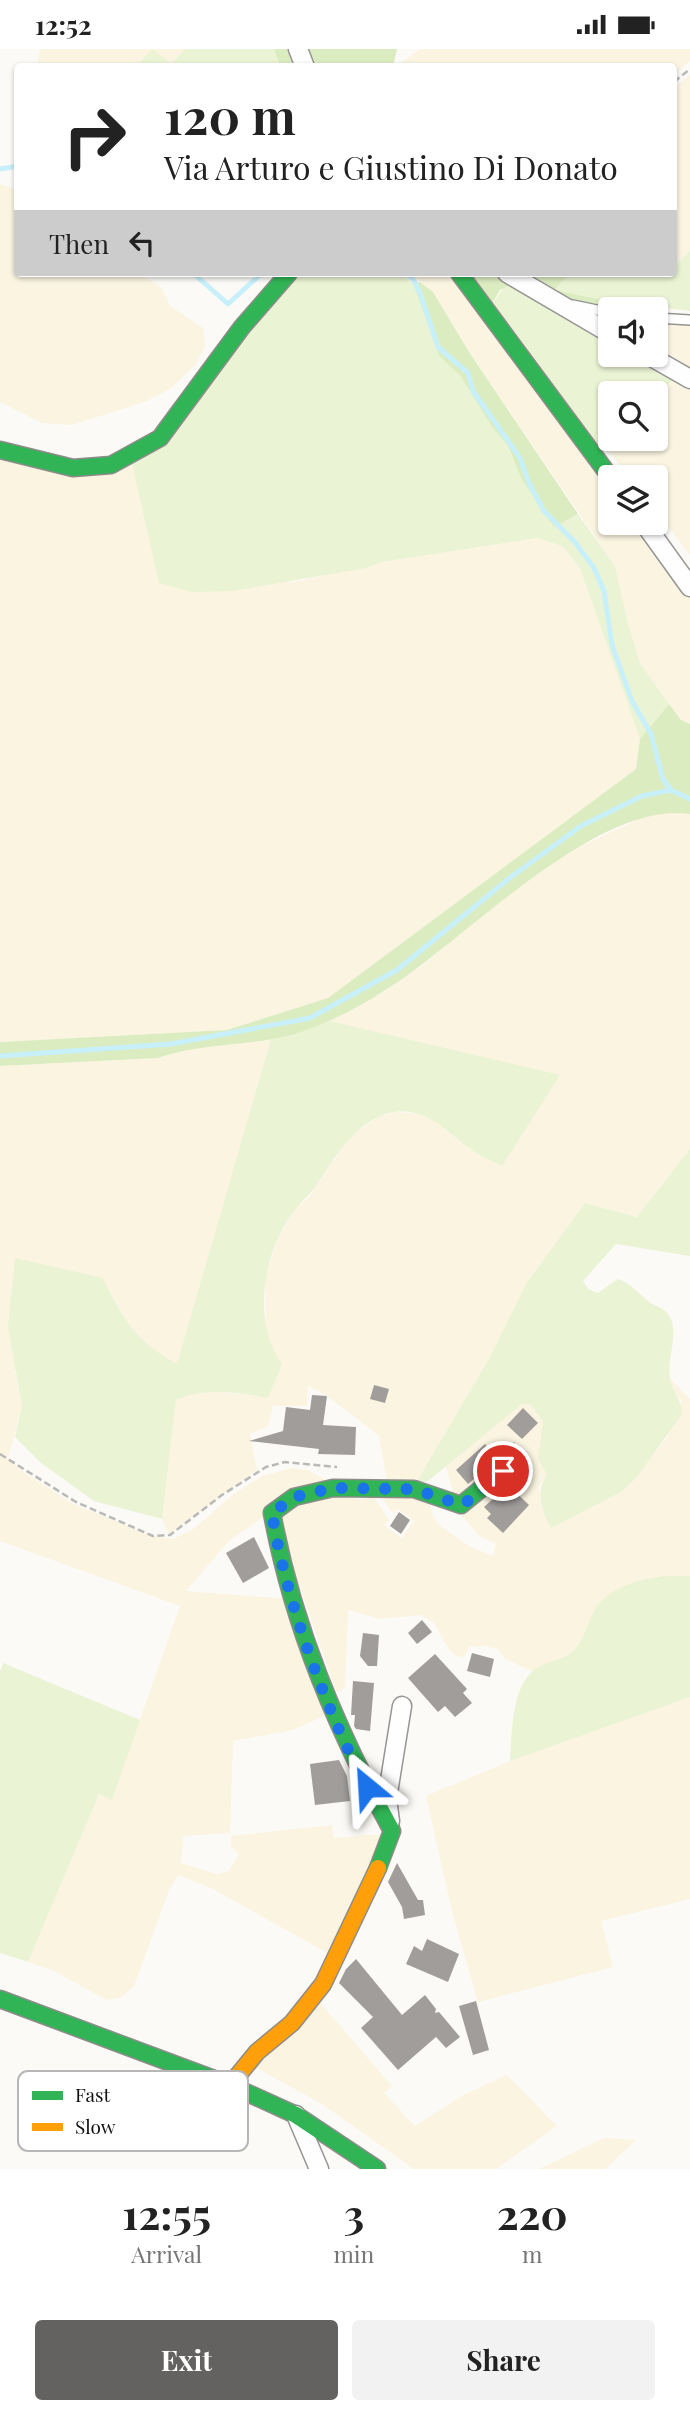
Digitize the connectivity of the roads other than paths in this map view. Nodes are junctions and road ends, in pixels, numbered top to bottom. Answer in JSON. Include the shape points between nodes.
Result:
{"nodes":[{"id":1,"x":286,"y":277,"type":"edge"},
{"id":2,"x":462,"y":277,"type":"edge"},
{"id":3,"x":514,"y":277,"type":"edge"},
{"id":4,"x":554,"y":301,"type":"junction"},
{"id":5,"x":598,"y":310,"type":"edge"},
{"id":6,"x":668,"y":319,"type":"edge"},
{"id":7,"x":690,"y":320,"type":"edge"},
{"id":8,"x":598,"y":326,"type":"edge"},
{"id":9,"x":668,"y":366,"type":"edge"},
{"id":10,"x":690,"y":379,"type":"edge"},
{"id":11,"x":0,"y":450,"type":"edge"},
{"id":12,"x":601,"y":465,"type":"edge"},
{"id":13,"x":653,"y":535,"type":"edge"},
{"id":14,"x":690,"y":587,"type":"edge"},
{"id":15,"x":503,"y":1471,"type":"dead end"},
{"id":16,"x":402,"y":1706,"type":"dead end"},
{"id":17,"x":391,"y":1831,"type":"junction"},
{"id":18,"x":0,"y":1999,"type":"edge"},
{"id":19,"x":193,"y":2071,"type":"edge"},
{"id":20,"x":241,"y":2071,"type":"edge"},
{"id":21,"x":248,"y":2093,"type":"edge"},
{"id":22,"x":296,"y":2115,"type":"junction"},
{"id":23,"x":319,"y":2169,"type":"edge"},
{"id":24,"x":377,"y":2169,"type":"edge"}],
"edges":[{"from":1,"to":11,"type":"street","via":[[242,327],[160,438],[111,465],[73,468]]},
{"from":2,"to":12,"type":"street"},
{"from":3,"to":4,"type":"street"},
{"from":4,"to":5,"type":"lane"},
{"from":4,"to":8,"type":"street"},
{"from":6,"to":7,"type":"lane"},
{"from":9,"to":10,"type":"street"},
{"from":13,"to":14,"type":"street"},
{"from":15,"to":17,"type":"street","via":[[461,1505],[414,1489],[333,1488],[294,1497],[272,1513],[278,1552],[337,1724]]},
{"from":16,"to":17,"type":"street","via":[[387,1799]]},
{"from":17,"to":20,"type":"street","via":[[371,1886],[323,1984],[292,2023]]},
{"from":18,"to":19,"type":"street"},
{"from":21,"to":22,"type":"street"},
{"from":22,"to":23,"type":"street"},
{"from":22,"to":24,"type":"street"}]}
